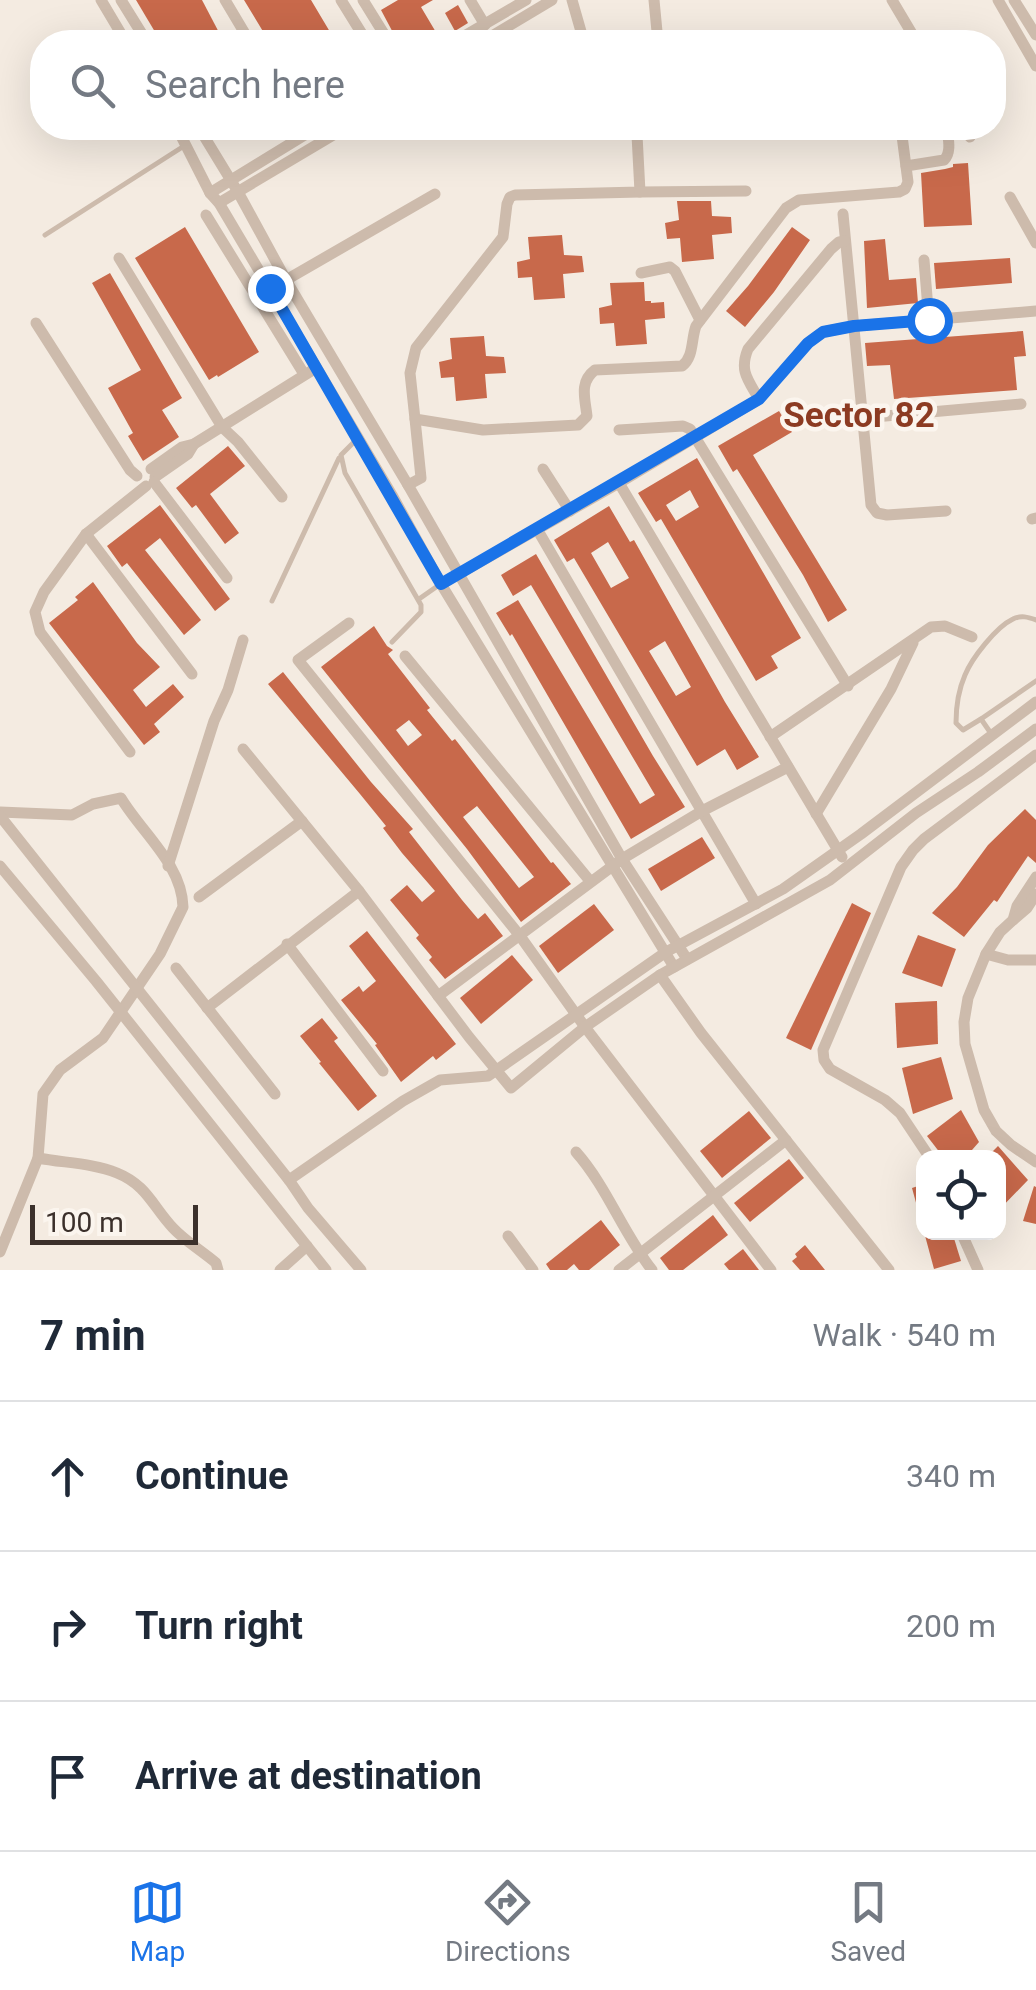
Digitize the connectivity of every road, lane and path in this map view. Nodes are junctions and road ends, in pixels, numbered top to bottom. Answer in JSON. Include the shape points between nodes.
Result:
{"nodes":[{"id":1,"x":101,"y":0,"type":"edge"},
{"id":2,"x":121,"y":0,"type":"edge"},
{"id":3,"x":225,"y":0,"type":"edge"},
{"id":4,"x":341,"y":0,"type":"edge"},
{"id":5,"x":364,"y":0,"type":"edge"},
{"id":6,"x":470,"y":0,"type":"edge"},
{"id":7,"x":526,"y":0,"type":"edge"},
{"id":8,"x":552,"y":0,"type":"edge"},
{"id":9,"x":572,"y":0,"type":"edge"},
{"id":10,"x":654,"y":0,"type":"edge"},
{"id":11,"x":892,"y":0,"type":"edge"},
{"id":12,"x":997,"y":0,"type":"edge"},
{"id":13,"x":1014,"y":0,"type":"edge"},
{"id":14,"x":485,"y":25,"type":"junction"},
{"id":15,"x":119,"y":30,"type":"edge"},
{"id":16,"x":140,"y":30,"type":"edge"},
{"id":17,"x":243,"y":30,"type":"edge"},
{"id":18,"x":361,"y":30,"type":"edge"},
{"id":19,"x":382,"y":30,"type":"edge"},
{"id":20,"x":476,"y":30,"type":"edge"},
{"id":21,"x":502,"y":30,"type":"edge"},
{"id":22,"x":581,"y":30,"type":"edge"},
{"id":23,"x":657,"y":30,"type":"edge"},
{"id":24,"x":910,"y":30,"type":"edge"},
{"id":25,"x":1036,"y":34,"type":"edge"},
{"id":26,"x":1036,"y":66,"type":"edge"},
{"id":27,"x":184,"y":140,"type":"edge"},
{"id":28,"x":206,"y":140,"type":"edge"},
{"id":29,"x":293,"y":140,"type":"edge"},
{"id":30,"x":322,"y":140,"type":"edge"},
{"id":31,"x":636,"y":140,"type":"edge"},
{"id":32,"x":903,"y":140,"type":"edge"},
{"id":33,"x":948,"y":140,"type":"edge"},
{"id":34,"x":186,"y":144,"type":"junction"},
{"id":35,"x":906,"y":166,"type":"junction"},
{"id":36,"x":235,"y":186,"type":"junction"},
{"id":37,"x":746,"y":191,"type":"dead end"},
{"id":38,"x":640,"y":192,"type":"junction"},
{"id":39,"x":435,"y":194,"type":"dead end"},
{"id":40,"x":1010,"y":197,"type":"dead end"},
{"id":41,"x":215,"y":198,"type":"junction"},
{"id":42,"x":842,"y":214,"type":"dead end"},
{"id":43,"x":206,"y":216,"type":"dead end"},
{"id":44,"x":45,"y":235,"type":"dead end"},
{"id":45,"x":845,"y":240,"type":"junction"},
{"id":46,"x":1036,"y":244,"type":"edge"},
{"id":47,"x":119,"y":258,"type":"dead end"},
{"id":48,"x":924,"y":260,"type":"dead end"},
{"id":49,"x":641,"y":273,"type":"dead end"},
{"id":50,"x":286,"y":280,"type":"junction"},
{"id":51,"x":1036,"y":311,"type":"edge"},
{"id":52,"x":700,"y":320,"type":"junction"},
{"id":53,"x":929,"y":320,"type":"junction"},
{"id":54,"x":36,"y":323,"type":"dead end"},
{"id":55,"x":854,"y":326,"type":"junction"},
{"id":56,"x":310,"y":371,"type":"junction"},
{"id":57,"x":759,"y":399,"type":"junction"},
{"id":58,"x":1021,"y":404,"type":"dead end"},
{"id":59,"x":863,"y":418,"type":"junction"},
{"id":60,"x":416,"y":424,"type":"junction"},
{"id":61,"x":222,"y":426,"type":"junction"},
{"id":62,"x":619,"y":430,"type":"dead end"},
{"id":63,"x":696,"y":436,"type":"junction"},
{"id":64,"x":358,"y":438,"type":"junction"},
{"id":65,"x":340,"y":455,"type":"junction"},
{"id":66,"x":543,"y":468,"type":"dead end"},
{"id":67,"x":149,"y":478,"type":"junction"},
{"id":68,"x":618,"y":482,"type":"junction"},
{"id":69,"x":408,"y":485,"type":"junction"},
{"id":70,"x":282,"y":497,"type":"dead end"},
{"id":71,"x":570,"y":511,"type":"junction"},
{"id":72,"x":946,"y":511,"type":"dead end"},
{"id":73,"x":537,"y":529,"type":"junction"},
{"id":74,"x":86,"y":534,"type":"junction"},
{"id":75,"x":458,"y":575,"type":"junction"},
{"id":76,"x":228,"y":578,"type":"dead end"},
{"id":77,"x":441,"y":584,"type":"junction"},
{"id":78,"x":419,"y":599,"type":"junction"},
{"id":79,"x":272,"y":601,"type":"dead end"},
{"id":80,"x":1036,"y":620,"type":"edge"},
{"id":81,"x":349,"y":624,"type":"dead end"},
{"id":82,"x":972,"y":637,"type":"dead end"},
{"id":83,"x":914,"y":639,"type":"junction"},
{"id":84,"x":243,"y":640,"type":"dead end"},
{"id":85,"x":392,"y":642,"type":"dead end"},
{"id":86,"x":405,"y":656,"type":"dead end"},
{"id":87,"x":192,"y":674,"type":"dead end"},
{"id":88,"x":1036,"y":681,"type":"edge"},
{"id":89,"x":848,"y":686,"type":"junction"},
{"id":90,"x":1036,"y":702,"type":"edge"},
{"id":91,"x":981,"y":719,"type":"junction"},
{"id":92,"x":1035,"y":732,"type":"edge"},
{"id":93,"x":992,"y":735,"type":"junction"},
{"id":94,"x":770,"y":737,"type":"junction"},
{"id":95,"x":243,"y":749,"type":"dead end"},
{"id":96,"x":130,"y":752,"type":"dead end"},
{"id":97,"x":1036,"y":755,"type":"edge"},
{"id":98,"x":788,"y":767,"type":"junction"},
{"id":99,"x":702,"y":811,"type":"junction"},
{"id":100,"x":0,"y":814,"type":"edge"},
{"id":101,"x":816,"y":814,"type":"junction"},
{"id":102,"x":302,"y":822,"type":"junction"},
{"id":103,"x":838,"y":851,"type":"junction"},
{"id":104,"x":617,"y":864,"type":"junction"},
{"id":105,"x":0,"y":866,"type":"edge"},
{"id":106,"x":168,"y":866,"type":"junction"},
{"id":107,"x":849,"y":866,"type":"junction"},
{"id":108,"x":1036,"y":876,"type":"edge"},
{"id":109,"x":590,"y":882,"type":"junction"},
{"id":110,"x":359,"y":891,"type":"junction"},
{"id":111,"x":1036,"y":894,"type":"edge"},
{"id":112,"x":199,"y":898,"type":"dead end"},
{"id":113,"x":756,"y":904,"type":"junction"},
{"id":114,"x":1013,"y":920,"type":"junction"},
{"id":115,"x":520,"y":936,"type":"junction"},
{"id":116,"x":287,"y":944,"type":"junction"},
{"id":117,"x":678,"y":944,"type":"junction"},
{"id":118,"x":666,"y":952,"type":"junction"},
{"id":119,"x":986,"y":954,"type":"junction"},
{"id":120,"x":687,"y":959,"type":"junction"},
{"id":121,"x":1036,"y":960,"type":"edge"},
{"id":122,"x":674,"y":966,"type":"junction"},
{"id":123,"x":176,"y":968,"type":"dead end"},
{"id":124,"x":660,"y":975,"type":"junction"},
{"id":125,"x":136,"y":986,"type":"junction"},
{"id":126,"x":438,"y":996,"type":"junction"},
{"id":127,"x":207,"y":1008,"type":"junction"},
{"id":128,"x":120,"y":1012,"type":"junction"},
{"id":129,"x":576,"y":1013,"type":"junction"},
{"id":130,"x":585,"y":1027,"type":"junction"},
{"id":131,"x":496,"y":1070,"type":"junction"},
{"id":132,"x":383,"y":1071,"type":"dead end"},
{"id":133,"x":275,"y":1094,"type":"dead end"},
{"id":134,"x":786,"y":1140,"type":"junction"},
{"id":135,"x":925,"y":1150,"type":"edge"},
{"id":136,"x":576,"y":1152,"type":"dead end"},
{"id":137,"x":38,"y":1158,"type":"junction"},
{"id":138,"x":1036,"y":1162,"type":"edge"},
{"id":139,"x":289,"y":1180,"type":"junction"},
{"id":140,"x":714,"y":1197,"type":"junction"},
{"id":141,"x":508,"y":1236,"type":"dead end"},
{"id":142,"x":965,"y":1240,"type":"edge"},
{"id":143,"x":307,"y":1246,"type":"junction"},
{"id":144,"x":0,"y":1252,"type":"edge"},
{"id":145,"x":640,"y":1254,"type":"junction"},
{"id":146,"x":219,"y":1270,"type":"edge"},
{"id":147,"x":280,"y":1270,"type":"edge"},
{"id":148,"x":326,"y":1270,"type":"edge"},
{"id":149,"x":360,"y":1270,"type":"edge"},
{"id":150,"x":533,"y":1270,"type":"edge"},
{"id":151,"x":619,"y":1270,"type":"edge"},
{"id":152,"x":652,"y":1270,"type":"edge"},
{"id":153,"x":771,"y":1270,"type":"edge"},
{"id":154,"x":889,"y":1270,"type":"edge"},
{"id":155,"x":978,"y":1270,"type":"edge"}],
"edges":[{"from":1,"to":15,"type":"street"},
{"from":2,"to":16,"type":"street"},
{"from":3,"to":17,"type":"street"},
{"from":4,"to":18,"type":"street"},
{"from":5,"to":19,"type":"street"},
{"from":6,"to":14,"type":"street"},
{"from":7,"to":14,"type":"street"},
{"from":8,"to":21,"type":"street"},
{"from":9,"to":22,"type":"street"},
{"from":10,"to":23,"type":"street"},
{"from":11,"to":24,"type":"street"},
{"from":12,"to":26,"type":"street"},
{"from":13,"to":25,"type":"street"},
{"from":14,"to":20,"type":"street"},
{"from":27,"to":34,"type":"street"},
{"from":28,"to":36,"type":"street"},
{"from":29,"to":36,"type":"street"},
{"from":30,"to":36,"type":"street"},
{"from":31,"to":38,"type":"street"},
{"from":32,"to":35,"type":"street"},
{"from":33,"to":35,"type":"street","via":[[948,158]]},
{"from":34,"to":41,"type":"street"},
{"from":34,"to":44,"type":"lane"},
{"from":35,"to":52,"type":"street","via":[[908,182],[899,192],[793,202]]},
{"from":36,"to":41,"type":"street"},
{"from":36,"to":50,"type":"street"},
{"from":37,"to":38,"type":"street"},
{"from":38,"to":60,"type":"street","via":[[510,198],[503,237],[416,348],[410,373]]},
{"from":39,"to":50,"type":"street"},
{"from":40,"to":46,"type":"street"},
{"from":41,"to":56,"type":"street"},
{"from":42,"to":45,"type":"street"},
{"from":43,"to":56,"type":"street"},
{"from":45,"to":55,"type":"street"},
{"from":45,"to":57,"type":"street","via":[[748,349],[744,372]]},
{"from":47,"to":61,"type":"street"},
{"from":48,"to":53,"type":"street"},
{"from":49,"to":52,"type":"street","via":[[670,266]]},
{"from":50,"to":69,"type":"street"},
{"from":51,"to":53,"type":"street"},
{"from":52,"to":60,"type":"street","via":[[682,366],[594,370],[587,376],[587,416],[578,425],[483,430]]},
{"from":53,"to":55,"type":"street"},
{"from":54,"to":67,"type":"street","via":[[130,470]]},
{"from":55,"to":57,"type":"street","via":[[823,332],[808,343]]},
{"from":55,"to":59,"type":"street"},
{"from":56,"to":61,"type":"street"},
{"from":56,"to":64,"type":"street"},
{"from":57,"to":63,"type":"street"},
{"from":58,"to":59,"type":"street"},
{"from":59,"to":72,"type":"street","via":[[877,513]]},
{"from":60,"to":69,"type":"street","via":[[420,478]]},
{"from":61,"to":67,"type":"street","via":[[182,448]]},
{"from":61,"to":70,"type":"street"},
{"from":62,"to":63,"type":"street","via":[[683,426]]},
{"from":63,"to":68,"type":"street"},
{"from":63,"to":89,"type":"street"},
{"from":64,"to":65,"type":"lane"},
{"from":64,"to":77,"type":"street"},
{"from":65,"to":78,"type":"lane"},
{"from":65,"to":79,"type":"lane"},
{"from":66,"to":71,"type":"street"},
{"from":67,"to":74,"type":"street"},
{"from":67,"to":76,"type":"street"},
{"from":68,"to":71,"type":"street"},
{"from":68,"to":94,"type":"street"},
{"from":69,"to":75,"type":"street"},
{"from":71,"to":73,"type":"street"},
{"from":73,"to":75,"type":"street"},
{"from":73,"to":99,"type":"street"},
{"from":74,"to":87,"type":"street"},
{"from":74,"to":96,"type":"street","via":[[35,612],[40,632]]},
{"from":75,"to":77,"type":"street"},
{"from":75,"to":104,"type":"street"},
{"from":77,"to":78,"type":"lane"},
{"from":77,"to":104,"type":"street"},
{"from":78,"to":85,"type":"lane","via":[[421,612]]},
{"from":80,"to":91,"type":"lane","via":[[1014,617],[966,673],[956,724],[963,730]]},
{"from":81,"to":115,"type":"street","via":[[298,660]]},
{"from":82,"to":83,"type":"street","via":[[944,626]]},
{"from":83,"to":89,"type":"street"},
{"from":83,"to":101,"type":"street"},
{"from":84,"to":106,"type":"street"},
{"from":86,"to":109,"type":"street"},
{"from":88,"to":91,"type":"lane"},
{"from":89,"to":94,"type":"street"},
{"from":90,"to":93,"type":"street"},
{"from":91,"to":93,"type":"lane"},
{"from":92,"to":107,"type":"street"},
{"from":93,"to":103,"type":"street"},
{"from":94,"to":98,"type":"street"},
{"from":95,"to":102,"type":"street"},
{"from":97,"to":135,"type":"street","via":[[913,850],[824,1050],[830,1069],[886,1100]]},
{"from":98,"to":99,"type":"street"},
{"from":98,"to":101,"type":"street"},
{"from":99,"to":104,"type":"street"},
{"from":99,"to":113,"type":"street"},
{"from":100,"to":106,"type":"street","via":[[72,815],[121,798]]},
{"from":100,"to":125,"type":"street"},
{"from":101,"to":103,"type":"street"},
{"from":102,"to":110,"type":"street"},
{"from":102,"to":112,"type":"street"},
{"from":103,"to":107,"type":"street"},
{"from":103,"to":113,"type":"street"},
{"from":104,"to":109,"type":"street"},
{"from":104,"to":117,"type":"street"},
{"from":104,"to":118,"type":"street"},
{"from":105,"to":128,"type":"street"},
{"from":106,"to":125,"type":"street","via":[[182,906]]},
{"from":107,"to":120,"type":"street"},
{"from":108,"to":114,"type":"street"},
{"from":109,"to":115,"type":"street"},
{"from":110,"to":116,"type":"street"},
{"from":110,"to":126,"type":"street"},
{"from":111,"to":114,"type":"street"},
{"from":113,"to":117,"type":"street"},
{"from":114,"to":119,"type":"street"},
{"from":115,"to":126,"type":"street"},
{"from":115,"to":129,"type":"street"},
{"from":116,"to":127,"type":"street"},
{"from":116,"to":132,"type":"street"},
{"from":117,"to":118,"type":"street"},
{"from":117,"to":120,"type":"street"},
{"from":118,"to":122,"type":"street"},
{"from":118,"to":129,"type":"street"},
{"from":119,"to":121,"type":"street"},
{"from":119,"to":138,"type":"street","via":[[968,998],[965,1044],[996,1131]]},
{"from":120,"to":122,"type":"street"},
{"from":122,"to":124,"type":"street"},
{"from":123,"to":127,"type":"street"},
{"from":124,"to":130,"type":"street"},
{"from":124,"to":134,"type":"street"},
{"from":125,"to":128,"type":"street"},
{"from":125,"to":139,"type":"street"},
{"from":126,"to":131,"type":"street"},
{"from":127,"to":133,"type":"street"},
{"from":128,"to":137,"type":"street","via":[[103,1038],[60,1070],[43,1094]]},
{"from":128,"to":143,"type":"street"},
{"from":129,"to":130,"type":"street"},
{"from":129,"to":131,"type":"street"},
{"from":130,"to":131,"type":"street","via":[[512,1088]]},
{"from":130,"to":140,"type":"street"},
{"from":131,"to":139,"type":"street","via":[[440,1080]]},
{"from":134,"to":140,"type":"street"},
{"from":134,"to":154,"type":"street"},
{"from":136,"to":145,"type":"street","via":[[596,1174]]},
{"from":137,"to":144,"type":"street"},
{"from":137,"to":146,"type":"street","via":[[118,1173],[138,1185],[172,1228]]},
{"from":139,"to":149,"type":"street"},
{"from":140,"to":145,"type":"street"},
{"from":140,"to":153,"type":"street"},
{"from":141,"to":150,"type":"street"},
{"from":142,"to":155,"type":"street"},
{"from":143,"to":147,"type":"street"},
{"from":143,"to":148,"type":"street"},
{"from":145,"to":151,"type":"street"},
{"from":145,"to":152,"type":"street"}]}
